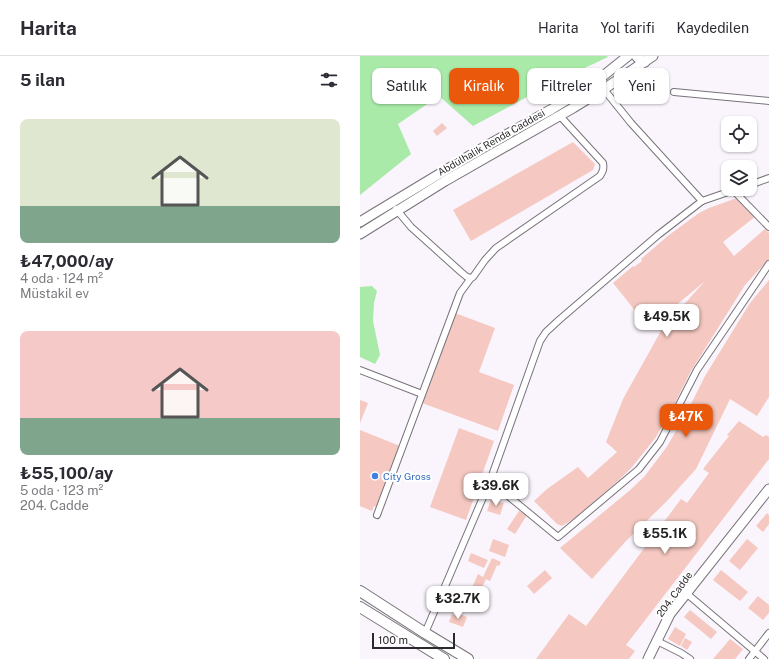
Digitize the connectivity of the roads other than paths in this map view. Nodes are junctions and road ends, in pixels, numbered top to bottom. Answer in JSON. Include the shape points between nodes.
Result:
{"nodes":[{"id":1,"x":628,"y":56,"type":"edge"},
{"id":2,"x":636,"y":56,"type":"edge"},
{"id":3,"x":653,"y":56,"type":"edge"},
{"id":4,"x":645,"y":62,"type":"junction"},
{"id":5,"x":606,"y":74,"type":"edge"},
{"id":6,"x":606,"y":88,"type":"edge"},
{"id":7,"x":606,"y":91,"type":"edge"},
{"id":8,"x":674,"y":92,"type":"dead end"},
{"id":9,"x":769,"y":101,"type":"edge"},
{"id":10,"x":560,"y":104,"type":"edge"},
{"id":11,"x":580,"y":104,"type":"edge"},
{"id":12,"x":560,"y":116,"type":"junction"},
{"id":13,"x":769,"y":178,"type":"edge"},
{"id":14,"x":757,"y":182,"type":"edge"},
{"id":15,"x":721,"y":195,"type":"edge"},
{"id":16,"x":741,"y":196,"type":"edge"},
{"id":17,"x":702,"y":201,"type":"junction"},
{"id":18,"x":391,"y":203,"type":"junction"},
{"id":19,"x":397,"y":210,"type":"junction"},
{"id":20,"x":360,"y":222,"type":"edge"},
{"id":21,"x":769,"y":227,"type":"edge"},
{"id":22,"x":360,"y":234,"type":"edge"},
{"id":23,"x":769,"y":264,"type":"edge"},
{"id":24,"x":471,"y":278,"type":"junction"},
{"id":25,"x":360,"y":370,"type":"edge"},
{"id":26,"x":422,"y":394,"type":"junction"},
{"id":27,"x":490,"y":481,"type":"junction"},
{"id":28,"x":769,"y":489,"type":"edge"},
{"id":29,"x":377,"y":515,"type":"dead end"},
{"id":30,"x":360,"y":591,"type":"edge"},
{"id":31,"x":686,"y":593,"type":"junction"},
{"id":32,"x":360,"y":607,"type":"edge"},
{"id":33,"x":425,"y":633,"type":"junction"},
{"id":34,"x":769,"y":633,"type":"edge"},
{"id":35,"x":657,"y":640,"type":"junction"},
{"id":36,"x":754,"y":651,"type":"junction"},
{"id":37,"x":444,"y":659,"type":"edge"},
{"id":38,"x":468,"y":659,"type":"edge"},
{"id":39,"x":648,"y":659,"type":"edge"},
{"id":40,"x":690,"y":659,"type":"edge"},
{"id":41,"x":749,"y":659,"type":"edge"},
{"id":42,"x":764,"y":659,"type":"edge"}],
"edges":[{"from":1,"to":5,"type":"main road","name":"Abdülhalik Renda Caddesi"},
{"from":2,"to":4,"type":"main road"},
{"from":3,"to":4,"type":"main road","name":"Abdülhalik Renda Caddesi"},
{"from":4,"to":6,"type":"main road","name":"Abdülhalik Renda Caddesi"},
{"from":7,"to":17,"type":"street"},
{"from":8,"to":9,"type":"street"},
{"from":10,"to":18,"type":"main road","name":"Abdülhalik Renda Caddesi"},
{"from":11,"to":12,"type":"main road","name":"Abdülhalik Renda Caddesi"},
{"from":12,"to":19,"type":"main road","name":"Abdülhalik Renda Caddesi"},
{"from":12,"to":24,"type":"street","via":[[603,163],[603,171],[600,176],[496,248]]},
{"from":13,"to":14,"type":"street"},
{"from":15,"to":17,"type":"street"},
{"from":16,"to":21,"type":"street"},
{"from":17,"to":27,"type":"street","via":[[658,235],[546,332],[540,341]]},
{"from":18,"to":19,"type":"street"},
{"from":18,"to":20,"type":"main road","name":"Abdülhalik Renda Caddesi"},
{"from":19,"to":22,"type":"main road","name":"Abdülhalik Renda Caddesi"},
{"from":19,"to":24,"type":"street","via":[[411,227]]},
{"from":23,"to":27,"type":"street","via":[[697,370],[660,442],[639,469],[558,537]]},
{"from":24,"to":26,"type":"street","via":[[460,293]]},
{"from":25,"to":26,"type":"street"},
{"from":26,"to":29,"type":"street"},
{"from":27,"to":33,"type":"street"},
{"from":28,"to":31,"type":"main road","name":"204. Cadde"},
{"from":30,"to":33,"type":"main road"},
{"from":31,"to":35,"type":"main road","name":"204. Cadde","via":[[670,614]]},
{"from":31,"to":36,"type":"street"},
{"from":32,"to":37,"type":"main road"},
{"from":33,"to":38,"type":"main road"},
{"from":34,"to":36,"type":"street"},
{"from":35,"to":39,"type":"main road","name":"204. Cadde"},
{"from":35,"to":40,"type":"street"},
{"from":36,"to":41,"type":"street"},
{"from":36,"to":42,"type":"street"}]}
